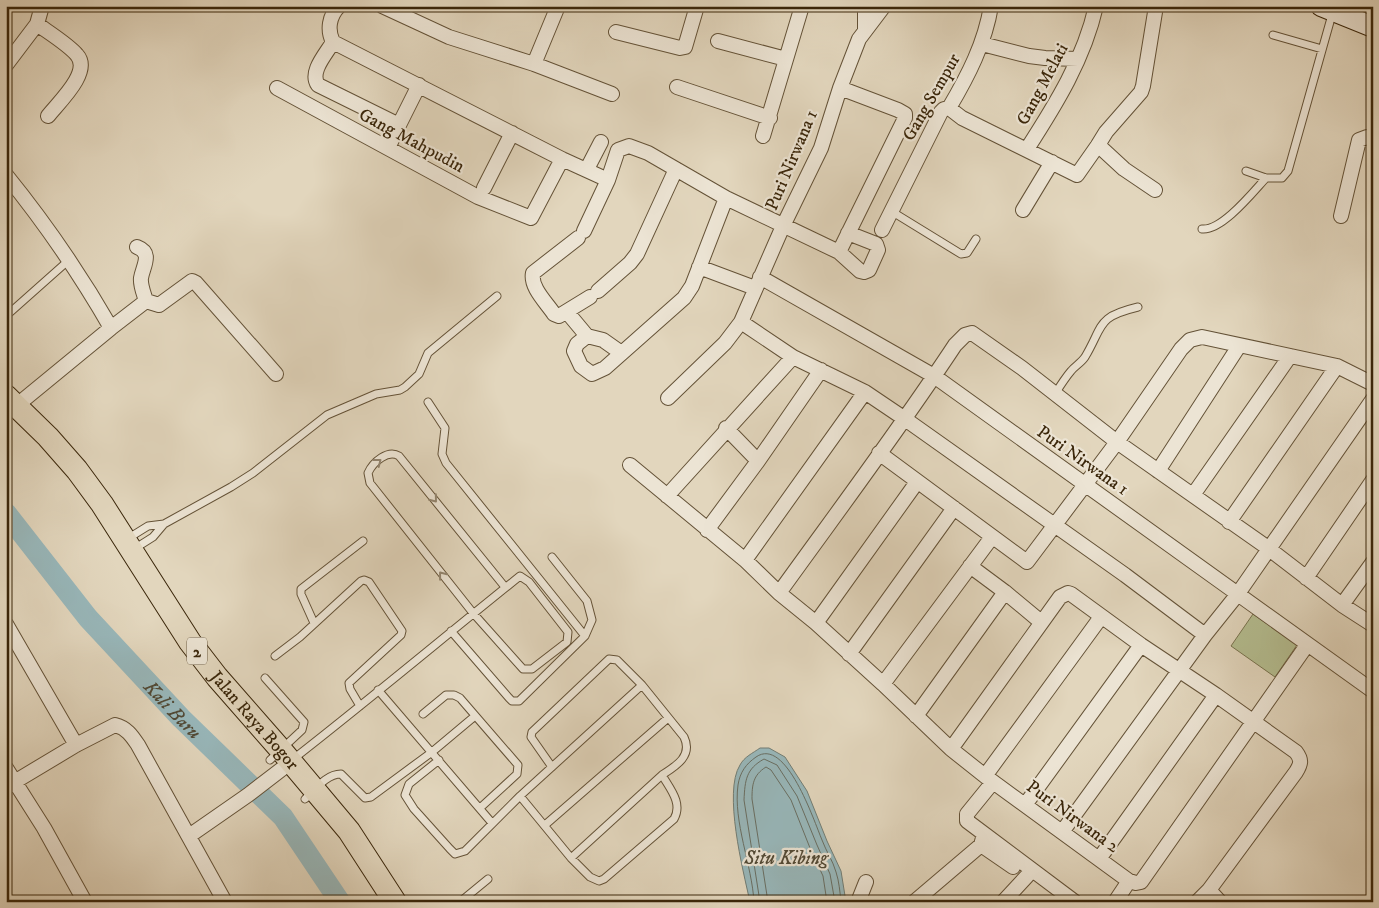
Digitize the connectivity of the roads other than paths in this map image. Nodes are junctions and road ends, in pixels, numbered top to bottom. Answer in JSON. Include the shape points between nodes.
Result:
{"nodes":[{"id":1,"x":42,"y":6,"type":"edge"},
{"id":2,"x":382,"y":6,"type":"edge"},
{"id":3,"x":558,"y":6,"type":"edge"},
{"id":4,"x":697,"y":6,"type":"edge"},
{"id":5,"x":802,"y":6,"type":"edge"},
{"id":6,"x":866,"y":6,"type":"edge"},
{"id":7,"x":884,"y":6,"type":"edge"},
{"id":8,"x":991,"y":6,"type":"edge"},
{"id":9,"x":1096,"y":6,"type":"edge"},
{"id":10,"x":1156,"y":6,"type":"edge"},
{"id":11,"x":338,"y":7,"type":"edge"},
{"id":12,"x":1328,"y":8,"type":"edge"},
{"id":13,"x":37,"y":24,"type":"junction"},
{"id":14,"x":1373,"y":27,"type":"edge"},
{"id":15,"x":865,"y":29,"type":"junction"},
{"id":16,"x":616,"y":32,"type":"dead end"},
{"id":17,"x":1273,"y":35,"type":"dead end"},
{"id":18,"x":718,"y":41,"type":"dead end"},
{"id":19,"x":333,"y":42,"type":"junction"},
{"id":20,"x":982,"y":44,"type":"junction"},
{"id":21,"x":1322,"y":49,"type":"junction"},
{"id":22,"x":786,"y":59,"type":"junction"},
{"id":23,"x":1078,"y":59,"type":"junction"},
{"id":24,"x":534,"y":64,"type":"junction"},
{"id":25,"x":6,"y":65,"type":"edge"},
{"id":26,"x":419,"y":85,"type":"junction"},
{"id":27,"x":677,"y":87,"type":"dead end"},
{"id":28,"x":277,"y":88,"type":"dead end"},
{"id":29,"x":840,"y":88,"type":"junction"},
{"id":30,"x":612,"y":94,"type":"dead end"},
{"id":31,"x":949,"y":108,"type":"junction"},
{"id":32,"x":48,"y":116,"type":"dead end"},
{"id":33,"x":770,"y":118,"type":"junction"},
{"id":34,"x":399,"y":126,"type":"junction"},
{"id":35,"x":512,"y":133,"type":"junction"},
{"id":36,"x":763,"y":136,"type":"dead end"},
{"id":37,"x":1373,"y":138,"type":"edge"},
{"id":38,"x":601,"y":142,"type":"dead end"},
{"id":39,"x":1098,"y":145,"type":"junction"},
{"id":40,"x":388,"y":148,"type":"junction"},
{"id":41,"x":1027,"y":149,"type":"junction"},
{"id":42,"x":562,"y":159,"type":"junction"},
{"id":43,"x":1052,"y":162,"type":"junction"},
{"id":44,"x":586,"y":169,"type":"junction"},
{"id":45,"x":676,"y":169,"type":"junction"},
{"id":46,"x":1246,"y":170,"type":"dead end"},
{"id":47,"x":6,"y":175,"type":"edge"},
{"id":48,"x":1266,"y":178,"type":"junction"},
{"id":49,"x":608,"y":180,"type":"junction"},
{"id":50,"x":484,"y":188,"type":"dead end"},
{"id":51,"x":1155,"y":190,"type":"dead end"},
{"id":52,"x":726,"y":198,"type":"junction"},
{"id":53,"x":1023,"y":210,"type":"dead end"},
{"id":54,"x":891,"y":211,"type":"junction"},
{"id":55,"x":1341,"y":216,"type":"dead end"},
{"id":56,"x":783,"y":226,"type":"junction"},
{"id":57,"x":1202,"y":229,"type":"dead end"},
{"id":58,"x":882,"y":230,"type":"dead end"},
{"id":59,"x":848,"y":233,"type":"junction"},
{"id":60,"x":976,"y":239,"type":"dead end"},
{"id":61,"x":137,"y":247,"type":"dead end"},
{"id":62,"x":839,"y":252,"type":"junction"},
{"id":63,"x":69,"y":260,"type":"junction"},
{"id":64,"x":699,"y":267,"type":"junction"},
{"id":65,"x":758,"y":282,"type":"junction"},
{"id":66,"x":497,"y":296,"type":"dead end"},
{"id":67,"x":146,"y":301,"type":"junction"},
{"id":68,"x":1138,"y":306,"type":"dead end"},
{"id":69,"x":567,"y":312,"type":"junction"},
{"id":70,"x":6,"y":316,"type":"edge"},
{"id":71,"x":741,"y":322,"type":"junction"},
{"id":72,"x":111,"y":328,"type":"junction"},
{"id":73,"x":587,"y":336,"type":"junction"},
{"id":74,"x":1239,"y":346,"type":"junction"},
{"id":75,"x":620,"y":352,"type":"junction"},
{"id":76,"x":1290,"y":356,"type":"junction"},
{"id":77,"x":793,"y":357,"type":"junction"},
{"id":78,"x":1336,"y":366,"type":"junction"},
{"id":79,"x":821,"y":370,"type":"junction"},
{"id":80,"x":276,"y":374,"type":"dead end"},
{"id":81,"x":934,"y":376,"type":"junction"},
{"id":82,"x":1373,"y":384,"type":"edge"},
{"id":83,"x":865,"y":392,"type":"junction"},
{"id":84,"x":1055,"y":394,"type":"junction"},
{"id":85,"x":668,"y":398,"type":"dead end"},
{"id":86,"x":1373,"y":400,"type":"edge"},
{"id":87,"x":428,"y":402,"type":"dead end"},
{"id":88,"x":10,"y":406,"type":"edge"},
{"id":89,"x":905,"y":419,"type":"junction"},
{"id":90,"x":726,"y":428,"type":"junction"},
{"id":91,"x":1117,"y":442,"type":"junction"},
{"id":92,"x":880,"y":453,"type":"junction"},
{"id":93,"x":758,"y":461,"type":"junction"},
{"id":94,"x":630,"y":465,"type":"dead end"},
{"id":95,"x":1158,"y":471,"type":"junction"},
{"id":96,"x":1373,"y":480,"type":"edge"},
{"id":97,"x":916,"y":482,"type":"junction"},
{"id":98,"x":1084,"y":484,"type":"junction"},
{"id":99,"x":1192,"y":495,"type":"junction"},
{"id":100,"x":667,"y":496,"type":"junction"},
{"id":101,"x":954,"y":508,"type":"junction"},
{"id":102,"x":1229,"y":522,"type":"junction"},
{"id":103,"x":164,"y":524,"type":"junction"},
{"id":104,"x":1054,"y":526,"type":"junction"},
{"id":105,"x":707,"y":530,"type":"junction"},
{"id":106,"x":992,"y":537,"type":"junction"},
{"id":107,"x":363,"y":541,"type":"dead end"},
{"id":108,"x":1268,"y":548,"type":"junction"},
{"id":109,"x":122,"y":549,"type":"junction"},
{"id":110,"x":552,"y":557,"type":"dead end"},
{"id":111,"x":745,"y":560,"type":"junction"},
{"id":112,"x":1373,"y":562,"type":"edge"},
{"id":113,"x":970,"y":566,"type":"junction"},
{"id":114,"x":1306,"y":578,"type":"junction"},
{"id":115,"x":505,"y":587,"type":"junction"},
{"id":116,"x":1005,"y":592,"type":"junction"},
{"id":117,"x":779,"y":593,"type":"junction"},
{"id":118,"x":1237,"y":595,"type":"junction"},
{"id":119,"x":1342,"y":605,"type":"junction"},
{"id":120,"x":473,"y":613,"type":"junction"},
{"id":121,"x":1102,"y":617,"type":"junction"},
{"id":122,"x":1041,"y":622,"type":"junction"},
{"id":123,"x":314,"y":623,"type":"junction"},
{"id":124,"x":816,"y":623,"type":"junction"},
{"id":125,"x":6,"y":624,"type":"edge"},
{"id":126,"x":1373,"y":625,"type":"edge"},
{"id":127,"x":451,"y":631,"type":"junction"},
{"id":128,"x":1204,"y":635,"type":"junction"},
{"id":129,"x":585,"y":636,"type":"junction"},
{"id":130,"x":1307,"y":645,"type":"junction"},
{"id":131,"x":1141,"y":646,"type":"junction"},
{"id":132,"x":849,"y":654,"type":"junction"},
{"id":133,"x":275,"y":656,"type":"dead end"},
{"id":134,"x":1178,"y":671,"type":"junction"},
{"id":135,"x":266,"y":678,"type":"dead end"},
{"id":136,"x":883,"y":684,"type":"junction"},
{"id":137,"x":642,"y":686,"type":"junction"},
{"id":138,"x":378,"y":690,"type":"junction"},
{"id":139,"x":1373,"y":691,"type":"edge"},
{"id":140,"x":1216,"y":695,"type":"junction"},
{"id":141,"x":360,"y":706,"type":"junction"},
{"id":142,"x":422,"y":714,"type":"dead end"},
{"id":143,"x":474,"y":716,"type":"junction"},
{"id":144,"x":916,"y":716,"type":"junction"},
{"id":145,"x":668,"y":718,"type":"junction"},
{"id":146,"x":1252,"y":721,"type":"junction"},
{"id":147,"x":76,"y":745,"type":"junction"},
{"id":148,"x":951,"y":749,"type":"junction"},
{"id":149,"x":432,"y":752,"type":"junction"},
{"id":150,"x":439,"y":760,"type":"junction"},
{"id":151,"x":278,"y":765,"type":"junction"},
{"id":152,"x":552,"y":767,"type":"junction"},
{"id":153,"x":6,"y":768,"type":"edge"},
{"id":154,"x":662,"y":776,"type":"junction"},
{"id":155,"x":989,"y":779,"type":"junction"},
{"id":156,"x":10,"y":784,"type":"edge"},
{"id":157,"x":310,"y":795,"type":"junction"},
{"id":158,"x":520,"y":796,"type":"junction"},
{"id":159,"x":1025,"y":805,"type":"junction"},
{"id":160,"x":480,"y":808,"type":"junction"},
{"id":161,"x":492,"y":823,"type":"junction"},
{"id":162,"x":545,"y":825,"type":"junction"},
{"id":163,"x":1062,"y":832,"type":"junction"},
{"id":164,"x":189,"y":836,"type":"junction"},
{"id":165,"x":982,"y":839,"type":"junction"},
{"id":166,"x":571,"y":858,"type":"junction"},
{"id":167,"x":1099,"y":858,"type":"junction"},
{"id":168,"x":1027,"y":876,"type":"junction"},
{"id":169,"x":488,"y":879,"type":"dead end"},
{"id":170,"x":866,"y":882,"type":"dead end"},
{"id":171,"x":1135,"y":882,"type":"junction"},
{"id":172,"x":1209,"y":890,"type":"junction"},
{"id":173,"x":85,"y":902,"type":"edge"},
{"id":174,"x":225,"y":902,"type":"edge"},
{"id":175,"x":378,"y":902,"type":"edge"},
{"id":176,"x":395,"y":902,"type":"edge"},
{"id":177,"x":460,"y":902,"type":"edge"},
{"id":178,"x":858,"y":902,"type":"edge"},
{"id":179,"x":914,"y":902,"type":"edge"},
{"id":180,"x":1003,"y":902,"type":"edge"},
{"id":181,"x":1060,"y":902,"type":"edge"},
{"id":182,"x":1075,"y":902,"type":"edge"},
{"id":183,"x":1115,"y":902,"type":"edge"},
{"id":184,"x":1197,"y":902,"type":"edge"},
{"id":185,"x":1220,"y":902,"type":"edge"}],
"edges":[{"from":1,"to":13,"type":"street"},
{"from":2,"to":24,"type":"street","via":[[449,37]]},
{"from":3,"to":24,"type":"street"},
{"from":4,"to":16,"type":"street","via":[[684,47]]},
{"from":5,"to":22,"type":"street"},
{"from":6,"to":15,"type":"street","name":"Puri Nirwana 1"},
{"from":7,"to":15,"type":"street","name":"Puri Nirwana 1"},
{"from":8,"to":20,"type":"street","name":"Gang Sempur"},
{"from":9,"to":23,"type":"street","name":"Gang Melati"},
{"from":10,"to":39,"type":"street","via":[[1143,86]]},
{"from":11,"to":19,"type":"street","via":[[328,30]]},
{"from":12,"to":14,"type":"main road"},
{"from":12,"to":21,"type":"lane"},
{"from":13,"to":25,"type":"street"},
{"from":13,"to":32,"type":"street","via":[[77,54],[81,62],[79,77]]},
{"from":15,"to":29,"type":"street","name":"Puri Nirwana 1"},
{"from":17,"to":21,"type":"lane"},
{"from":18,"to":22,"type":"street"},
{"from":19,"to":26,"type":"street"},
{"from":19,"to":34,"type":"street","via":[[317,68],[315,80],[318,85]]},
{"from":20,"to":23,"type":"street","via":[[1029,56]]},
{"from":20,"to":31,"type":"street","name":"Gang Sempur"},
{"from":21,"to":48,"type":"lane","via":[[1292,164],[1282,178]]},
{"from":22,"to":33,"type":"street"},
{"from":23,"to":41,"type":"street","name":"Gang Melati","via":[[1062,93]]},
{"from":24,"to":30,"type":"street"},
{"from":26,"to":34,"type":"street"},
{"from":26,"to":35,"type":"street"},
{"from":27,"to":33,"type":"street"},
{"from":28,"to":40,"type":"street","name":"Gang Mahpudin"},
{"from":29,"to":56,"type":"street","name":"Puri Nirwana 1","via":[[821,148]]},
{"from":29,"to":59,"type":"street","via":[[905,114]]},
{"from":31,"to":41,"type":"street","via":[[962,118]]},
{"from":31,"to":54,"type":"street","name":"Gang Sempur","via":[[940,112]]},
{"from":33,"to":36,"type":"street"},
{"from":34,"to":40,"type":"street"},
{"from":35,"to":42,"type":"street"},
{"from":35,"to":50,"type":"street"},
{"from":37,"to":55,"type":"street","via":[[1359,140]]},
{"from":38,"to":44,"type":"street"},
{"from":39,"to":43,"type":"street","via":[[1077,175]]},
{"from":39,"to":51,"type":"street"},
{"from":40,"to":42,"type":"street","name":"Gang Mahpudin","via":[[478,197],[531,218]]},
{"from":41,"to":43,"type":"street"},
{"from":42,"to":44,"type":"street"},
{"from":43,"to":53,"type":"street"},
{"from":44,"to":49,"type":"street"},
{"from":45,"to":49,"type":"street","via":[[629,146],[618,150]]},
{"from":45,"to":52,"type":"street"},
{"from":45,"to":69,"type":"street","via":[[637,254],[594,294]]},
{"from":46,"to":48,"type":"lane"},
{"from":47,"to":63,"type":"street"},
{"from":48,"to":57,"type":"lane","via":[[1239,207],[1210,229]]},
{"from":49,"to":69,"type":"street","via":[[581,235],[533,273],[535,287],[554,314],[559,316]]},
{"from":52,"to":56,"type":"street"},
{"from":52,"to":64,"type":"street"},
{"from":54,"to":58,"type":"street","name":"Gang Sempur"},
{"from":54,"to":60,"type":"lane","via":[[961,254],[967,253]]},
{"from":56,"to":62,"type":"street"},
{"from":56,"to":65,"type":"street","name":"Puri Nirwana 1"},
{"from":59,"to":62,"type":"street"},
{"from":59,"to":62,"type":"street","via":[[876,244],[878,250],[864,272]]},
{"from":61,"to":67,"type":"street","via":[[146,257],[140,280]]},
{"from":63,"to":70,"type":"lane"},
{"from":63,"to":72,"type":"street"},
{"from":64,"to":65,"type":"street"},
{"from":64,"to":75,"type":"street","via":[[684,298]]},
{"from":65,"to":71,"type":"street","name":"Puri Nirwana 1"},
{"from":65,"to":81,"type":"street","name":"Puri Nirwana 1"},
{"from":66,"to":103,"type":"lane","via":[[428,354],[419,374],[405,387],[376,394],[327,415],[253,473]]},
{"from":67,"to":72,"type":"street"},
{"from":67,"to":80,"type":"street","via":[[158,305],[196,282]]},
{"from":68,"to":84,"type":"lane","via":[[1104,322],[1085,357]]},
{"from":69,"to":73,"type":"street"},
{"from":71,"to":77,"type":"street"},
{"from":71,"to":85,"type":"street","name":"Puri Nirwana 1","via":[[725,343]]},
{"from":72,"to":88,"type":"street"},
{"from":73,"to":75,"type":"street","via":[[603,340]]},
{"from":73,"to":75,"type":"street","via":[[574,351],[587,372],[600,371]]},
{"from":74,"to":76,"type":"street"},
{"from":74,"to":91,"type":"street","via":[[1202,337],[1190,340]]},
{"from":74,"to":95,"type":"street"},
{"from":76,"to":78,"type":"street"},
{"from":76,"to":99,"type":"street"},
{"from":77,"to":79,"type":"street"},
{"from":77,"to":90,"type":"street"},
{"from":78,"to":82,"type":"street"},
{"from":78,"to":102,"type":"street"},
{"from":79,"to":83,"type":"street"},
{"from":79,"to":93,"type":"street"},
{"from":81,"to":84,"type":"street","via":[[954,345],[965,334],[972,333]]},
{"from":81,"to":89,"type":"street"},
{"from":81,"to":98,"type":"street","name":"Puri Nirwana 1"},
{"from":83,"to":89,"type":"street"},
{"from":83,"to":111,"type":"street"},
{"from":84,"to":91,"type":"street"},
{"from":86,"to":108,"type":"street"},
{"from":87,"to":129,"type":"lane","via":[[445,428],[442,454],[446,463]]},
{"from":88,"to":109,"type":"highway","name":"Jalan Raya Bogor","number":"2","via":[[39,448]]},
{"from":89,"to":92,"type":"street"},
{"from":89,"to":104,"type":"street"},
{"from":90,"to":93,"type":"street"},
{"from":90,"to":100,"type":"street"},
{"from":91,"to":95,"type":"street"},
{"from":91,"to":98,"type":"street"},
{"from":92,"to":97,"type":"street"},
{"from":92,"to":117,"type":"street"},
{"from":93,"to":105,"type":"street"},
{"from":94,"to":100,"type":"street"},
{"from":95,"to":99,"type":"street"},
{"from":96,"to":114,"type":"street"},
{"from":97,"to":101,"type":"street"},
{"from":97,"to":124,"type":"street"},
{"from":98,"to":104,"type":"street"},
{"from":98,"to":118,"type":"street","name":"Puri Nirwana 1"},
{"from":99,"to":102,"type":"street"},
{"from":100,"to":105,"type":"street"},
{"from":101,"to":106,"type":"street"},
{"from":101,"to":132,"type":"street"},
{"from":102,"to":108,"type":"street"},
{"from":103,"to":109,"type":"lane","via":[[153,537]]},
{"from":103,"to":109,"type":"lane","via":[[148,526]]},
{"from":104,"to":106,"type":"street","via":[[1027,562]]},
{"from":104,"to":128,"type":"street"},
{"from":105,"to":111,"type":"street"},
{"from":106,"to":113,"type":"street"},
{"from":107,"to":123,"type":"lane","via":[[301,589]]},
{"from":108,"to":114,"type":"street"},
{"from":108,"to":118,"type":"street"},
{"from":109,"to":151,"type":"highway","name":"Jalan Raya Bogor","number":"2","via":[[182,656],[205,686]]},
{"from":110,"to":129,"type":"lane","via":[[589,606],[592,620]]},
{"from":111,"to":117,"type":"street"},
{"from":112,"to":119,"type":"street"},
{"from":113,"to":116,"type":"street"},
{"from":113,"to":136,"type":"street"},
{"from":114,"to":119,"type":"street"},
{"from":115,"to":120,"type":"lane"},
{"from":115,"to":120,"type":"lane","via":[[520,576],[529,582],[568,632],[567,642],[532,669],[522,669]]},
{"from":120,"to":115,"type":"lane","one_way":true,"via":[[370,483],[368,472],[375,463],[389,453],[399,456]]},
{"from":116,"to":122,"type":"street"},
{"from":116,"to":144,"type":"street"},
{"from":117,"to":124,"type":"street"},
{"from":118,"to":128,"type":"street"},
{"from":118,"to":130,"type":"street","name":"Puri Nirwana 1"},
{"from":119,"to":126,"type":"street"},
{"from":120,"to":127,"type":"lane"},
{"from":121,"to":122,"type":"street","via":[[1068,593],[1060,597]]},
{"from":121,"to":131,"type":"street"},
{"from":121,"to":155,"type":"street"},
{"from":122,"to":148,"type":"street"},
{"from":123,"to":133,"type":"lane"},
{"from":123,"to":141,"type":"lane","via":[[364,580],[369,582],[402,631],[349,683]]},
{"from":124,"to":132,"type":"street"},
{"from":125,"to":147,"type":"street"},
{"from":127,"to":129,"type":"lane","via":[[516,702]]},
{"from":127,"to":138,"type":"lane"},
{"from":128,"to":134,"type":"street"},
{"from":130,"to":139,"type":"street","name":"Puri Nirwana 1"},
{"from":130,"to":146,"type":"street"},
{"from":131,"to":134,"type":"street"},
{"from":131,"to":159,"type":"street"},
{"from":132,"to":136,"type":"street"},
{"from":134,"to":140,"type":"street"},
{"from":134,"to":163,"type":"street"},
{"from":135,"to":151,"type":"lane","via":[[304,722]]},
{"from":136,"to":144,"type":"street"},
{"from":137,"to":145,"type":"lane"},
{"from":137,"to":152,"type":"lane"},
{"from":137,"to":152,"type":"lane","via":[[617,660],[609,659],[532,732],[531,737]]},
{"from":138,"to":141,"type":"lane"},
{"from":138,"to":149,"type":"lane"},
{"from":140,"to":146,"type":"street"},
{"from":140,"to":167,"type":"street"},
{"from":141,"to":151,"type":"lane"},
{"from":142,"to":143,"type":"lane","via":[[446,695],[454,695]]},
{"from":143,"to":149,"type":"lane"},
{"from":143,"to":160,"type":"lane","via":[[519,768],[517,774]]},
{"from":144,"to":148,"type":"street"},
{"from":145,"to":154,"type":"lane","via":[[687,743],[684,758]]},
{"from":145,"to":162,"type":"lane"},
{"from":146,"to":171,"type":"street"},
{"from":146,"to":172,"type":"street","via":[[1296,752],[1301,764]]},
{"from":147,"to":156,"type":"street"},
{"from":147,"to":164,"type":"street","via":[[115,726],[126,729]]},
{"from":148,"to":155,"type":"street"},
{"from":149,"to":150,"type":"lane"},
{"from":149,"to":157,"type":"lane","via":[[368,798],[341,774],[329,777]]},
{"from":150,"to":160,"type":"lane"},
{"from":150,"to":161,"type":"lane","via":[[407,787],[405,795],[414,810],[455,854],[465,851]]},
{"from":151,"to":157,"type":"highway","name":"Jalan Raya Bogor","number":"2"},
{"from":151,"to":164,"type":"street","via":[[248,795]]},
{"from":152,"to":158,"type":"lane"},
{"from":153,"to":156,"type":"street"},
{"from":154,"to":166,"type":"lane"},
{"from":154,"to":166,"type":"lane","via":[[676,799],[678,810],[674,819],[599,881],[590,877]]},
{"from":155,"to":159,"type":"street","name":"Puri Nirwana 2"},
{"from":155,"to":165,"type":"street","via":[[967,814],[967,821]]},
{"from":156,"to":173,"type":"street","via":[[44,828]]},
{"from":157,"to":175,"type":"highway","name":"Jalan Raya Bogor","number":"2"},
{"from":157,"to":176,"type":"highway","name":"Jalan Raya Bogor","number":"2","via":[[349,831]]},
{"from":158,"to":161,"type":"lane"},
{"from":158,"to":162,"type":"lane"},
{"from":159,"to":163,"type":"street","name":"Puri Nirwana 2"},
{"from":160,"to":161,"type":"lane"},
{"from":162,"to":166,"type":"lane"},
{"from":163,"to":167,"type":"street","name":"Puri Nirwana 2"},
{"from":164,"to":174,"type":"street"},
{"from":165,"to":168,"type":"street"},
{"from":165,"to":179,"type":"street"},
{"from":165,"to":182,"type":"street"},
{"from":167,"to":171,"type":"street","name":"Puri Nirwana 2"},
{"from":168,"to":180,"type":"street"},
{"from":168,"to":181,"type":"street"},
{"from":169,"to":177,"type":"lane"},
{"from":170,"to":178,"type":"street"},
{"from":171,"to":183,"type":"street"},
{"from":172,"to":184,"type":"street"},
{"from":172,"to":185,"type":"street"}]}
